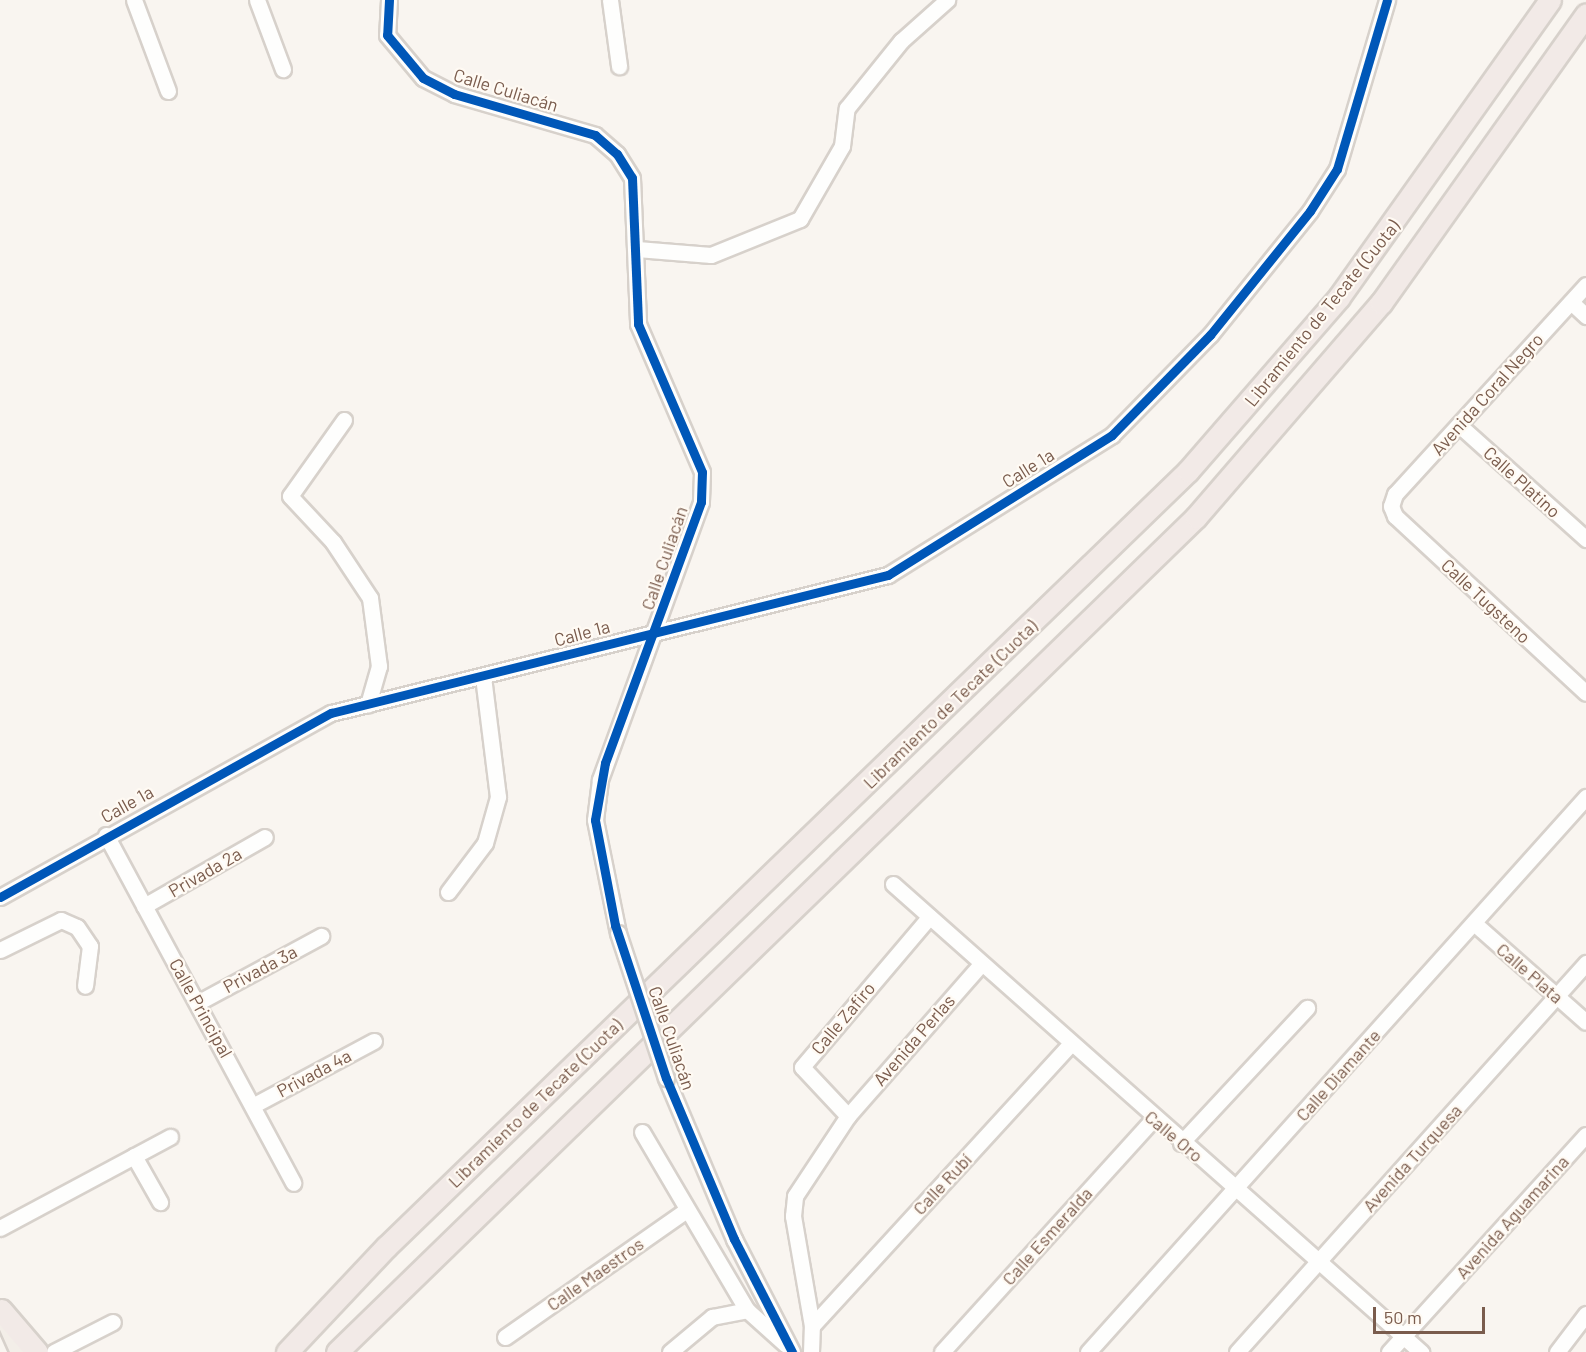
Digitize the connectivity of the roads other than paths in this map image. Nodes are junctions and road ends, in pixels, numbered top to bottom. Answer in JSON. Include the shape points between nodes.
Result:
{"nodes":[{"id":1,"x":134,"y":0,"type":"edge"},
{"id":2,"x":257,"y":0,"type":"edge"},
{"id":3,"x":389,"y":0,"type":"edge"},
{"id":4,"x":610,"y":0,"type":"edge"},
{"id":5,"x":947,"y":0,"type":"edge"},
{"id":6,"x":1388,"y":0,"type":"edge"},
{"id":7,"x":1550,"y":0,"type":"edge"},
{"id":8,"x":1586,"y":15,"type":"edge"},
{"id":9,"x":619,"y":66,"type":"dead end"},
{"id":10,"x":283,"y":69,"type":"dead end"},
{"id":11,"x":168,"y":91,"type":"dead end"},
{"id":12,"x":637,"y":249,"type":"junction"},
{"id":13,"x":1586,"y":285,"type":"edge"},
{"id":14,"x":1571,"y":302,"type":"junction"},
{"id":15,"x":1586,"y":316,"type":"edge"},
{"id":16,"x":344,"y":420,"type":"dead end"},
{"id":17,"x":1459,"y":425,"type":"junction"},
{"id":18,"x":1391,"y":506,"type":"joint"},
{"id":19,"x":1586,"y":539,"type":"edge"},
{"id":20,"x":657,"y":630,"type":"junction"},
{"id":21,"x":483,"y":676,"type":"junction"},
{"id":22,"x":1586,"y":693,"type":"edge"},
{"id":23,"x":368,"y":704,"type":"junction"},
{"id":24,"x":1586,"y":797,"type":"edge"},
{"id":25,"x":106,"y":835,"type":"junction"},
{"id":26,"x":265,"y":837,"type":"dead end"},
{"id":27,"x":893,"y":884,"type":"dead end"},
{"id":28,"x":448,"y":892,"type":"dead end"},
{"id":29,"x":0,"y":897,"type":"edge"},
{"id":30,"x":144,"y":906,"type":"junction"},
{"id":31,"x":929,"y":917,"type":"junction"},
{"id":32,"x":1474,"y":923,"type":"junction"},
{"id":33,"x":321,"y":936,"type":"dead end"},
{"id":34,"x":0,"y":950,"type":"edge"},
{"id":35,"x":1586,"y":963,"type":"edge"},
{"id":36,"x":981,"y":964,"type":"junction"},
{"id":37,"x":85,"y":986,"type":"dead end"},
{"id":38,"x":1557,"y":996,"type":"junction"},
{"id":39,"x":199,"y":1002,"type":"junction"},
{"id":40,"x":1307,"y":1008,"type":"dead end"},
{"id":41,"x":1586,"y":1022,"type":"edge"},
{"id":42,"x":374,"y":1041,"type":"dead end"},
{"id":43,"x":1071,"y":1043,"type":"junction"},
{"id":44,"x":254,"y":1105,"type":"junction"},
{"id":45,"x":848,"y":1116,"type":"junction"},
{"id":46,"x":1153,"y":1119,"type":"junction"},
{"id":47,"x":642,"y":1132,"type":"dead end"},
{"id":48,"x":1586,"y":1135,"type":"edge"},
{"id":49,"x":170,"y":1137,"type":"dead end"},
{"id":50,"x":1181,"y":1143,"type":"junction"},
{"id":51,"x":134,"y":1156,"type":"junction"},
{"id":52,"x":293,"y":1183,"type":"dead end"},
{"id":53,"x":1236,"y":1189,"type":"junction"},
{"id":54,"x":160,"y":1202,"type":"dead end"},
{"id":55,"x":685,"y":1211,"type":"junction"},
{"id":56,"x":0,"y":1228,"type":"edge"},
{"id":57,"x":1317,"y":1263,"type":"junction"},
{"id":58,"x":403,"y":1283,"type":"junction"},
{"id":59,"x":0,"y":1309,"type":"edge"},
{"id":60,"x":747,"y":1310,"type":"junction"},
{"id":61,"x":1586,"y":1314,"type":"edge"},
{"id":62,"x":113,"y":1322,"type":"dead end"},
{"id":63,"x":812,"y":1326,"type":"junction"},
{"id":64,"x":1404,"y":1336,"type":"junction"},
{"id":65,"x":505,"y":1337,"type":"dead end"},
{"id":66,"x":294,"y":1344,"type":"edge"},
{"id":67,"x":789,"y":1348,"type":"edge"},
{"id":68,"x":20,"y":1352,"type":"edge"},
{"id":69,"x":37,"y":1352,"type":"edge"},
{"id":70,"x":54,"y":1352,"type":"edge"},
{"id":71,"x":280,"y":1352,"type":"edge"},
{"id":72,"x":337,"y":1352,"type":"edge"},
{"id":73,"x":349,"y":1352,"type":"edge"},
{"id":74,"x":669,"y":1352,"type":"edge"},
{"id":75,"x":812,"y":1352,"type":"edge"},
{"id":76,"x":942,"y":1352,"type":"edge"},
{"id":77,"x":1088,"y":1352,"type":"edge"},
{"id":78,"x":1237,"y":1352,"type":"edge"},
{"id":79,"x":1389,"y":1352,"type":"edge"},
{"id":80,"x":1421,"y":1352,"type":"edge"},
{"id":81,"x":1557,"y":1352,"type":"edge"}],
"edges":[{"from":1,"to":11,"type":"street"},
{"from":2,"to":10,"type":"street"},
{"from":3,"to":12,"type":"street","name":"Calle Culiacán","via":[[387,35],[423,78],[454,94],[595,135],[617,154],[632,178]]},
{"from":4,"to":9,"type":"street"},
{"from":5,"to":12,"type":"street","via":[[901,41],[847,108],[842,146],[800,219],[711,255]]},
{"from":6,"to":20,"type":"street","name":"Calle 1a","via":[[1337,169],[1310,211],[1210,335],[1112,435],[888,575]]},
{"from":7,"to":66,"type":"highway","name":"Libramiento de Tecate (Cuota)","via":[[1339,297],[1188,471],[394,1239]]},
{"from":8,"to":58,"type":"highway","name":"Libramiento de Tecate (Cuota)","via":[[1381,303],[1197,517]]},
{"from":12,"to":20,"type":"street","name":"Calle Culiacán","via":[[638,324],[702,472],[701,502]]},
{"from":13,"to":14,"type":"street","name":"Avenida Coral Negro"},
{"from":14,"to":15,"type":"street"},
{"from":14,"to":17,"type":"street","name":"Avenida Coral Negro"},
{"from":16,"to":23,"type":"street","via":[[290,496],[333,542],[370,598],[380,666]]},
{"from":17,"to":18,"type":"street","name":"Avenida Coral Negro","via":[[1395,494]]},
{"from":17,"to":19,"type":"street","name":"Calle Platino"},
{"from":18,"to":22,"type":"street","name":"Calle Tugsteno","via":[[1395,516]]},
{"from":20,"to":21,"type":"street","name":"Calle 1a"},
{"from":20,"to":67,"type":"street","name":"Calle Culiacán","bridge":true,"via":[[605,763],[595,820],[618,933],[666,1078],[734,1239]]},
{"from":21,"to":23,"type":"street","name":"Calle 1a"},
{"from":21,"to":28,"type":"street","via":[[498,797],[485,843]]},
{"from":23,"to":25,"type":"street","name":"Calle 1a","via":[[331,713],[283,736]]},
{"from":24,"to":32,"type":"street","name":"Calle Diamante"},
{"from":25,"to":29,"type":"street","name":"Calle 1a"},
{"from":25,"to":30,"type":"street","name":"Calle Principal"},
{"from":26,"to":30,"type":"street","name":"Privada 2a"},
{"from":27,"to":31,"type":"street","name":"Calle Oro"},
{"from":30,"to":39,"type":"street","name":"Calle Principal"},
{"from":31,"to":36,"type":"street","name":"Calle Oro"},
{"from":31,"to":45,"type":"street","name":"Calle Zafiro","via":[[802,1066]]},
{"from":32,"to":38,"type":"street","name":"Calle Plata"},
{"from":32,"to":53,"type":"street","name":"Calle Diamante"},
{"from":33,"to":39,"type":"street","name":"Privada 3a"},
{"from":34,"to":37,"type":"street","via":[[61,920],[77,927],[90,946]]},
{"from":35,"to":38,"type":"street","name":"Avenida Turquesa"},
{"from":36,"to":43,"type":"street","name":"Calle Oro"},
{"from":36,"to":45,"type":"street","name":"Avenida Perlas"},
{"from":38,"to":41,"type":"street","name":"Calle Plata"},
{"from":38,"to":57,"type":"street","name":"Avenida Turquesa"},
{"from":39,"to":44,"type":"street","name":"Calle Principal"},
{"from":40,"to":50,"type":"street"},
{"from":42,"to":44,"type":"street","name":"Privada 4a"},
{"from":43,"to":46,"type":"street","name":"Calle Oro"},
{"from":43,"to":63,"type":"street","name":"Calle Rubí"},
{"from":44,"to":52,"type":"street","name":"Calle Principal"},
{"from":45,"to":63,"type":"street","via":[[795,1196],[798,1260]]},
{"from":46,"to":50,"type":"street","name":"Calle Oro"},
{"from":46,"to":76,"type":"street","name":"Calle Esmeralda"},
{"from":47,"to":55,"type":"street"},
{"from":48,"to":64,"type":"street","name":"Avenida Aguamarina"},
{"from":49,"to":51,"type":"street"},
{"from":50,"to":53,"type":"street","name":"Calle Oro"},
{"from":51,"to":54,"type":"street"},
{"from":51,"to":56,"type":"street"},
{"from":53,"to":57,"type":"street","name":"Calle Oro"},
{"from":53,"to":77,"type":"street","name":"Calle Diamante"},
{"from":55,"to":60,"type":"street"},
{"from":55,"to":65,"type":"street","name":"Calle Maestros"},
{"from":57,"to":64,"type":"street","name":"Calle Oro"},
{"from":57,"to":78,"type":"street","name":"Avenida Turquesa"},
{"from":58,"to":72,"type":"highway","name":"Libramiento de Tecate (Cuota)"},
{"from":58,"to":73,"type":"highway"},
{"from":59,"to":68,"type":"main road"},
{"from":59,"to":69,"type":"highway"},
{"from":60,"to":67,"type":"street","via":[[769,1335]]},
{"from":60,"to":74,"type":"street","via":[[712,1317]]},
{"from":61,"to":81,"type":"street"},
{"from":62,"to":70,"type":"street"},
{"from":63,"to":75,"type":"street"},
{"from":64,"to":79,"type":"street","name":"Avenida Aguamarina"},
{"from":64,"to":80,"type":"street","name":"Calle Oro"},
{"from":66,"to":71,"type":"highway","name":"Libramiento de Tecate (Cuota)"}]}
